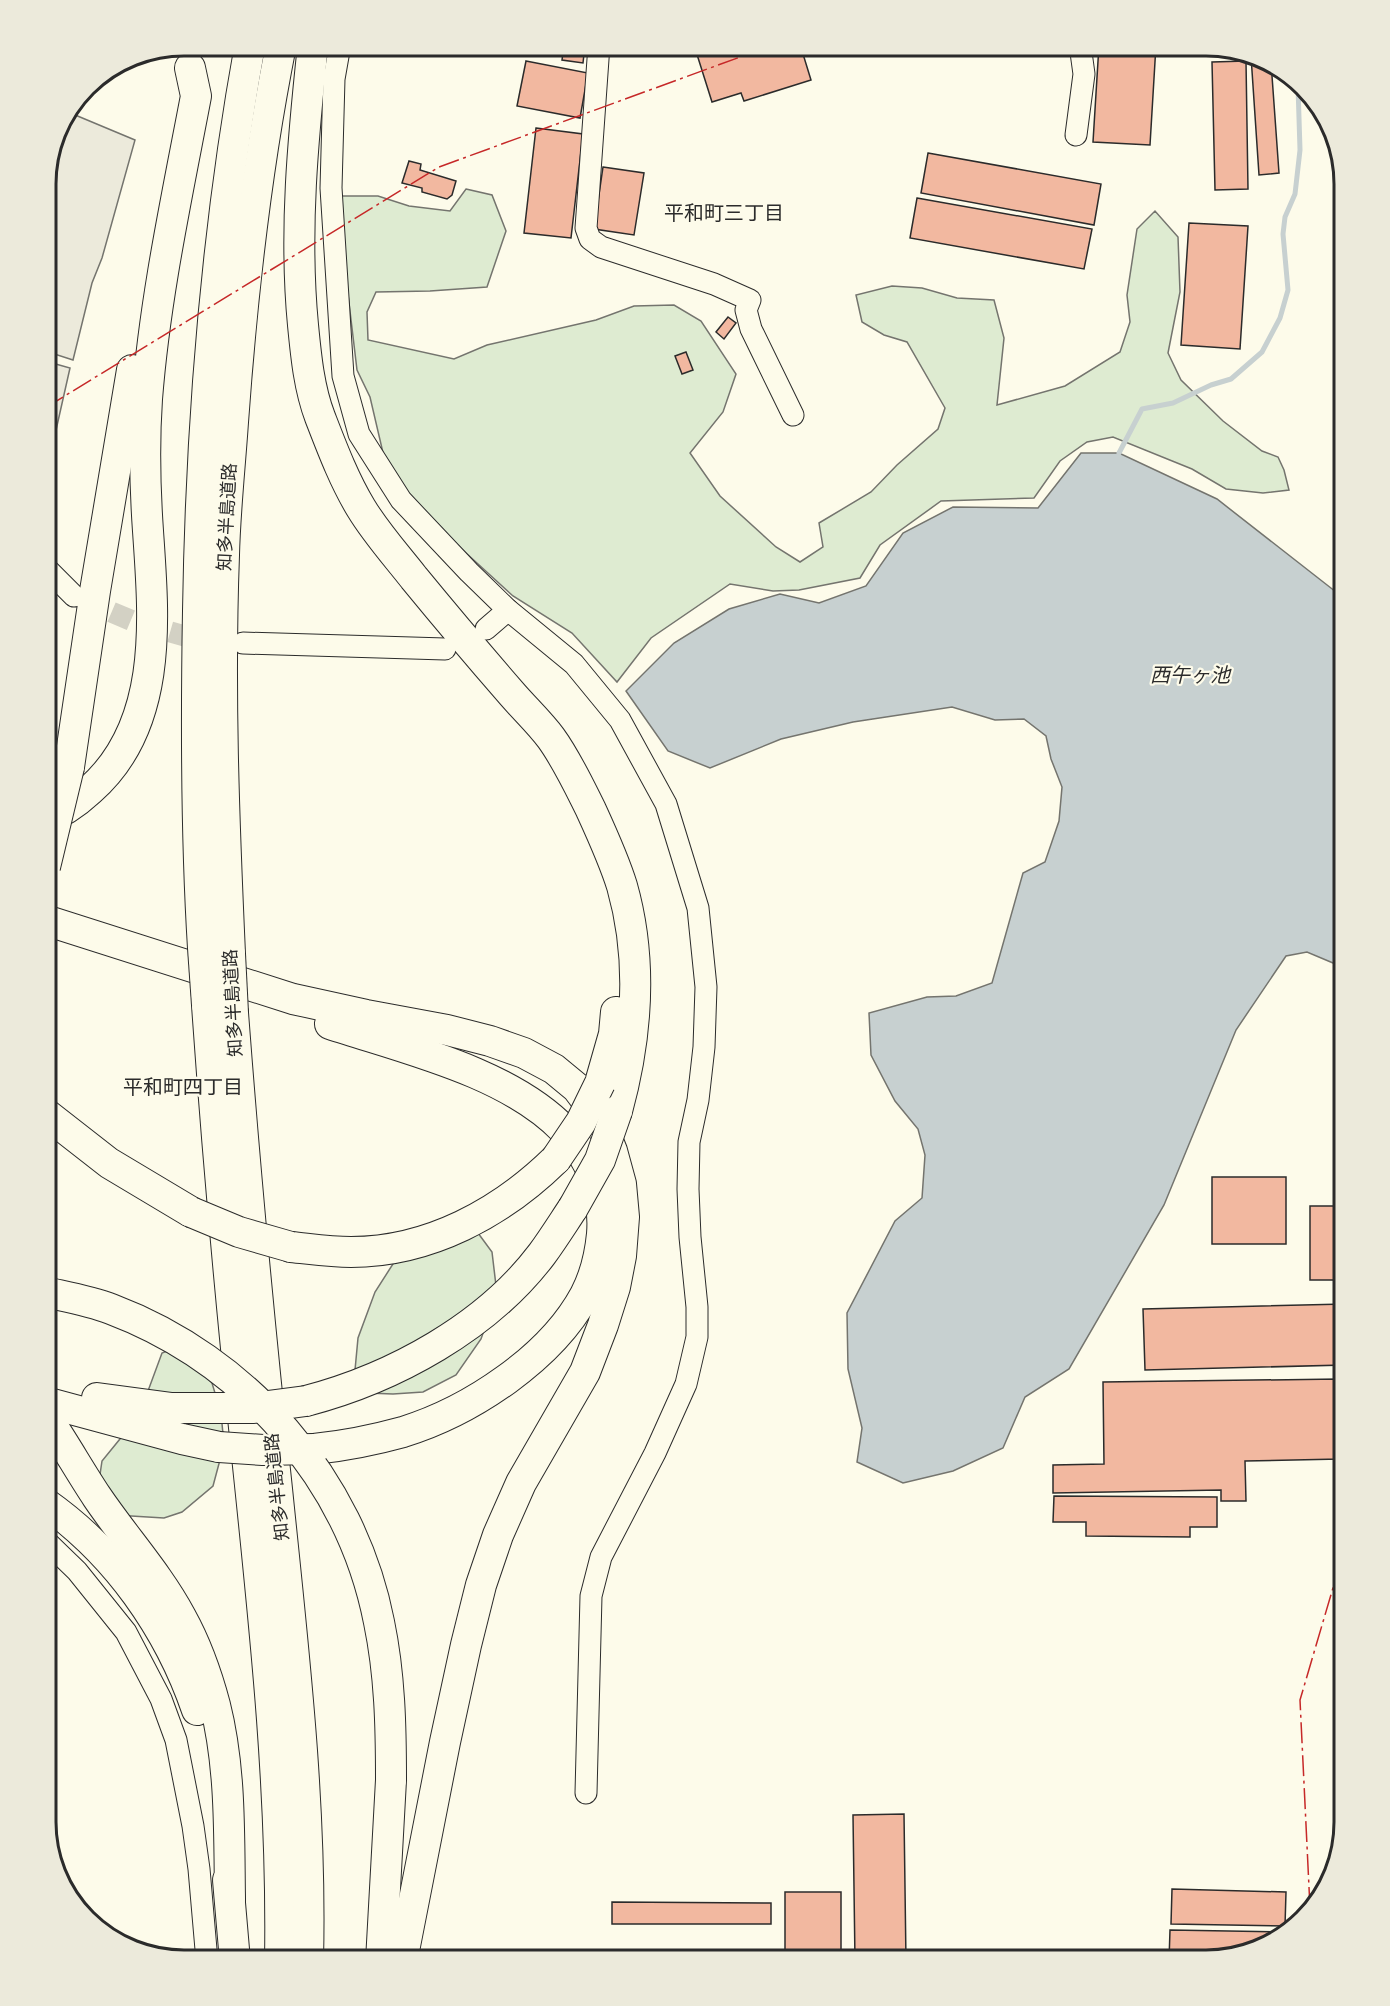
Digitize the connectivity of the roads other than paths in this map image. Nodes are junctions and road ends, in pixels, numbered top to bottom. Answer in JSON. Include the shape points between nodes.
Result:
{"nodes":[{"id":1,"x":248,"y":56,"type":"edge"},
{"id":2,"x":279,"y":56,"type":"edge"},
{"id":3,"x":312,"y":56,"type":"edge"},
{"id":4,"x":338,"y":56,"type":"edge"},
{"id":5,"x":598,"y":56,"type":"edge"},
{"id":6,"x":1082,"y":56,"type":"edge"},
{"id":7,"x":192,"y":57,"type":"edge"},
{"id":8,"x":1076,"y":135,"type":"dead end"},
{"id":9,"x":793,"y":415,"type":"dead end"},
{"id":10,"x":56,"y":578,"type":"edge"},
{"id":11,"x":74,"y":596,"type":"tunnel mouth"},
{"id":12,"x":508,"y":610,"type":"junction"},
{"id":13,"x":486,"y":629,"type":"dead end"},
{"id":14,"x":243,"y":643,"type":"dead end"},
{"id":15,"x":445,"y":650,"type":"dead end"},
{"id":16,"x":56,"y":813,"type":"edge"},
{"id":17,"x":56,"y":821,"type":"edge"},
{"id":18,"x":603,"y":836,"type":"junction"},
{"id":19,"x":56,"y":924,"type":"edge"},
{"id":20,"x":217,"y":951,"type":"junction"},
{"id":21,"x":176,"y":962,"type":"junction"},
{"id":22,"x":56,"y":1122,"type":"edge"},
{"id":23,"x":243,"y":1289,"type":"junction"},
{"id":24,"x":56,"y":1295,"type":"edge"},
{"id":25,"x":56,"y":1389,"type":"edge"},
{"id":26,"x":56,"y":1415,"type":"edge"},
{"id":27,"x":56,"y":1427,"type":"edge"},
{"id":28,"x":56,"y":1512,"type":"edge"},
{"id":29,"x":56,"y":1551,"type":"edge"},
{"id":30,"x":586,"y":1793,"type":"dead end"},
{"id":31,"x":230,"y":1900,"type":"junction"},
{"id":32,"x":206,"y":1950,"type":"edge"},
{"id":33,"x":234,"y":1950,"type":"edge"},
{"id":34,"x":279,"y":1950,"type":"edge"},
{"id":35,"x":308,"y":1950,"type":"edge"},
{"id":36,"x":382,"y":1950,"type":"edge"},
{"id":37,"x":404,"y":1950,"type":"edge"}],
"edges":[{"from":1,"to":20,"type":"highway","name":"知多半島道路","via":[[224,211],[201,468],[196,717],[198,863]]},
{"from":2,"to":20,"type":"highway","name":"知多半島道路","via":[[267,116],[240,329],[224,554],[224,819]]},
{"from":3,"to":18,"type":"highway","via":[[303,143],[300,296],[308,370],[319,414],[361,508],[388,546],[551,739]]},
{"from":4,"to":12,"type":"street","via":[[331,188],[343,376],[359,434],[401,500]]},
{"from":5,"to":9,"type":"street","via":[[586,228],[590,239],[601,247],[714,284],[750,300],[746,310],[751,329]]},
{"from":6,"to":8,"type":"street","via":[[1084,74]]},
{"from":7,"to":16,"type":"highway","via":[[196,96],[153,336],[147,403],[153,627],[144,693],[133,731],[120,757],[78,801]]},
{"from":7,"to":17,"type":"highway","bridge":true,"via":[[150,264],[69,767]]},
{"from":10,"to":11,"type":"street"},
{"from":12,"to":13,"type":"street"},
{"from":12,"to":30,"type":"street","via":[[574,664],[620,720],[666,804],[698,908],[706,987],[704,1047],[689,1148],[697,1337],[686,1384],[601,1557],[591,1596]]},
{"from":14,"to":15,"type":"street"},
{"from":18,"to":22,"type":"highway","bridge":true,"via":[[616,939],[618,995],[614,1034],[600,1083],[581,1122],[556,1159],[499,1207],[453,1230],[405,1246],[353,1252],[291,1247],[239,1232],[191,1212],[109,1163]]},
{"from":18,"to":25,"type":"highway","bridge":true,"via":[[622,886],[635,973],[635,1013],[625,1083],[600,1160],[542,1255],[512,1287],[448,1340],[409,1362],[370,1380],[306,1401],[254,1408],[172,1408]]},
{"from":19,"to":21,"type":"highway"},
{"from":20,"to":23,"type":"highway","name":"知多半島道路","bridge":true},
{"from":21,"to":26,"type":"highway","bridge":true,"via":[[190,976],[442,1061],[507,1087],[530,1102],[564,1130],[589,1164],[598,1187],[602,1227],[596,1267],[575,1312],[538,1354],[481,1395],[405,1431],[314,1449],[263,1450],[219,1447]]},
{"from":21,"to":37,"type":"highway","via":[[293,999],[447,1030],[524,1053],[554,1069],[577,1088],[598,1116],[621,1184],[621,1256],[603,1325],[585,1371],[521,1483],[482,1585],[444,1742]]},
{"from":23,"to":34,"type":"highway","name":"知多半島道路","via":[[273,1720]]},
{"from":23,"to":35,"type":"highway","name":"知多半島道路","via":[[299,1708]]},
{"from":24,"to":36,"type":"highway","bridge":true,"via":[[109,1308],[142,1322],[219,1368],[283,1427],[306,1456],[343,1517],[370,1587],[389,1686],[391,1780]]},
{"from":27,"to":31,"type":"highway","via":[[97,1497],[172,1602],[206,1674],[223,1748]]},
{"from":28,"to":31,"type":"highway","via":[[82,1533],[132,1587],[189,1684],[215,1774]]},
{"from":29,"to":32,"type":"street","via":[[126,1632],[161,1699],[176,1740],[193,1826]]},
{"from":31,"to":33,"type":"highway"}]}
